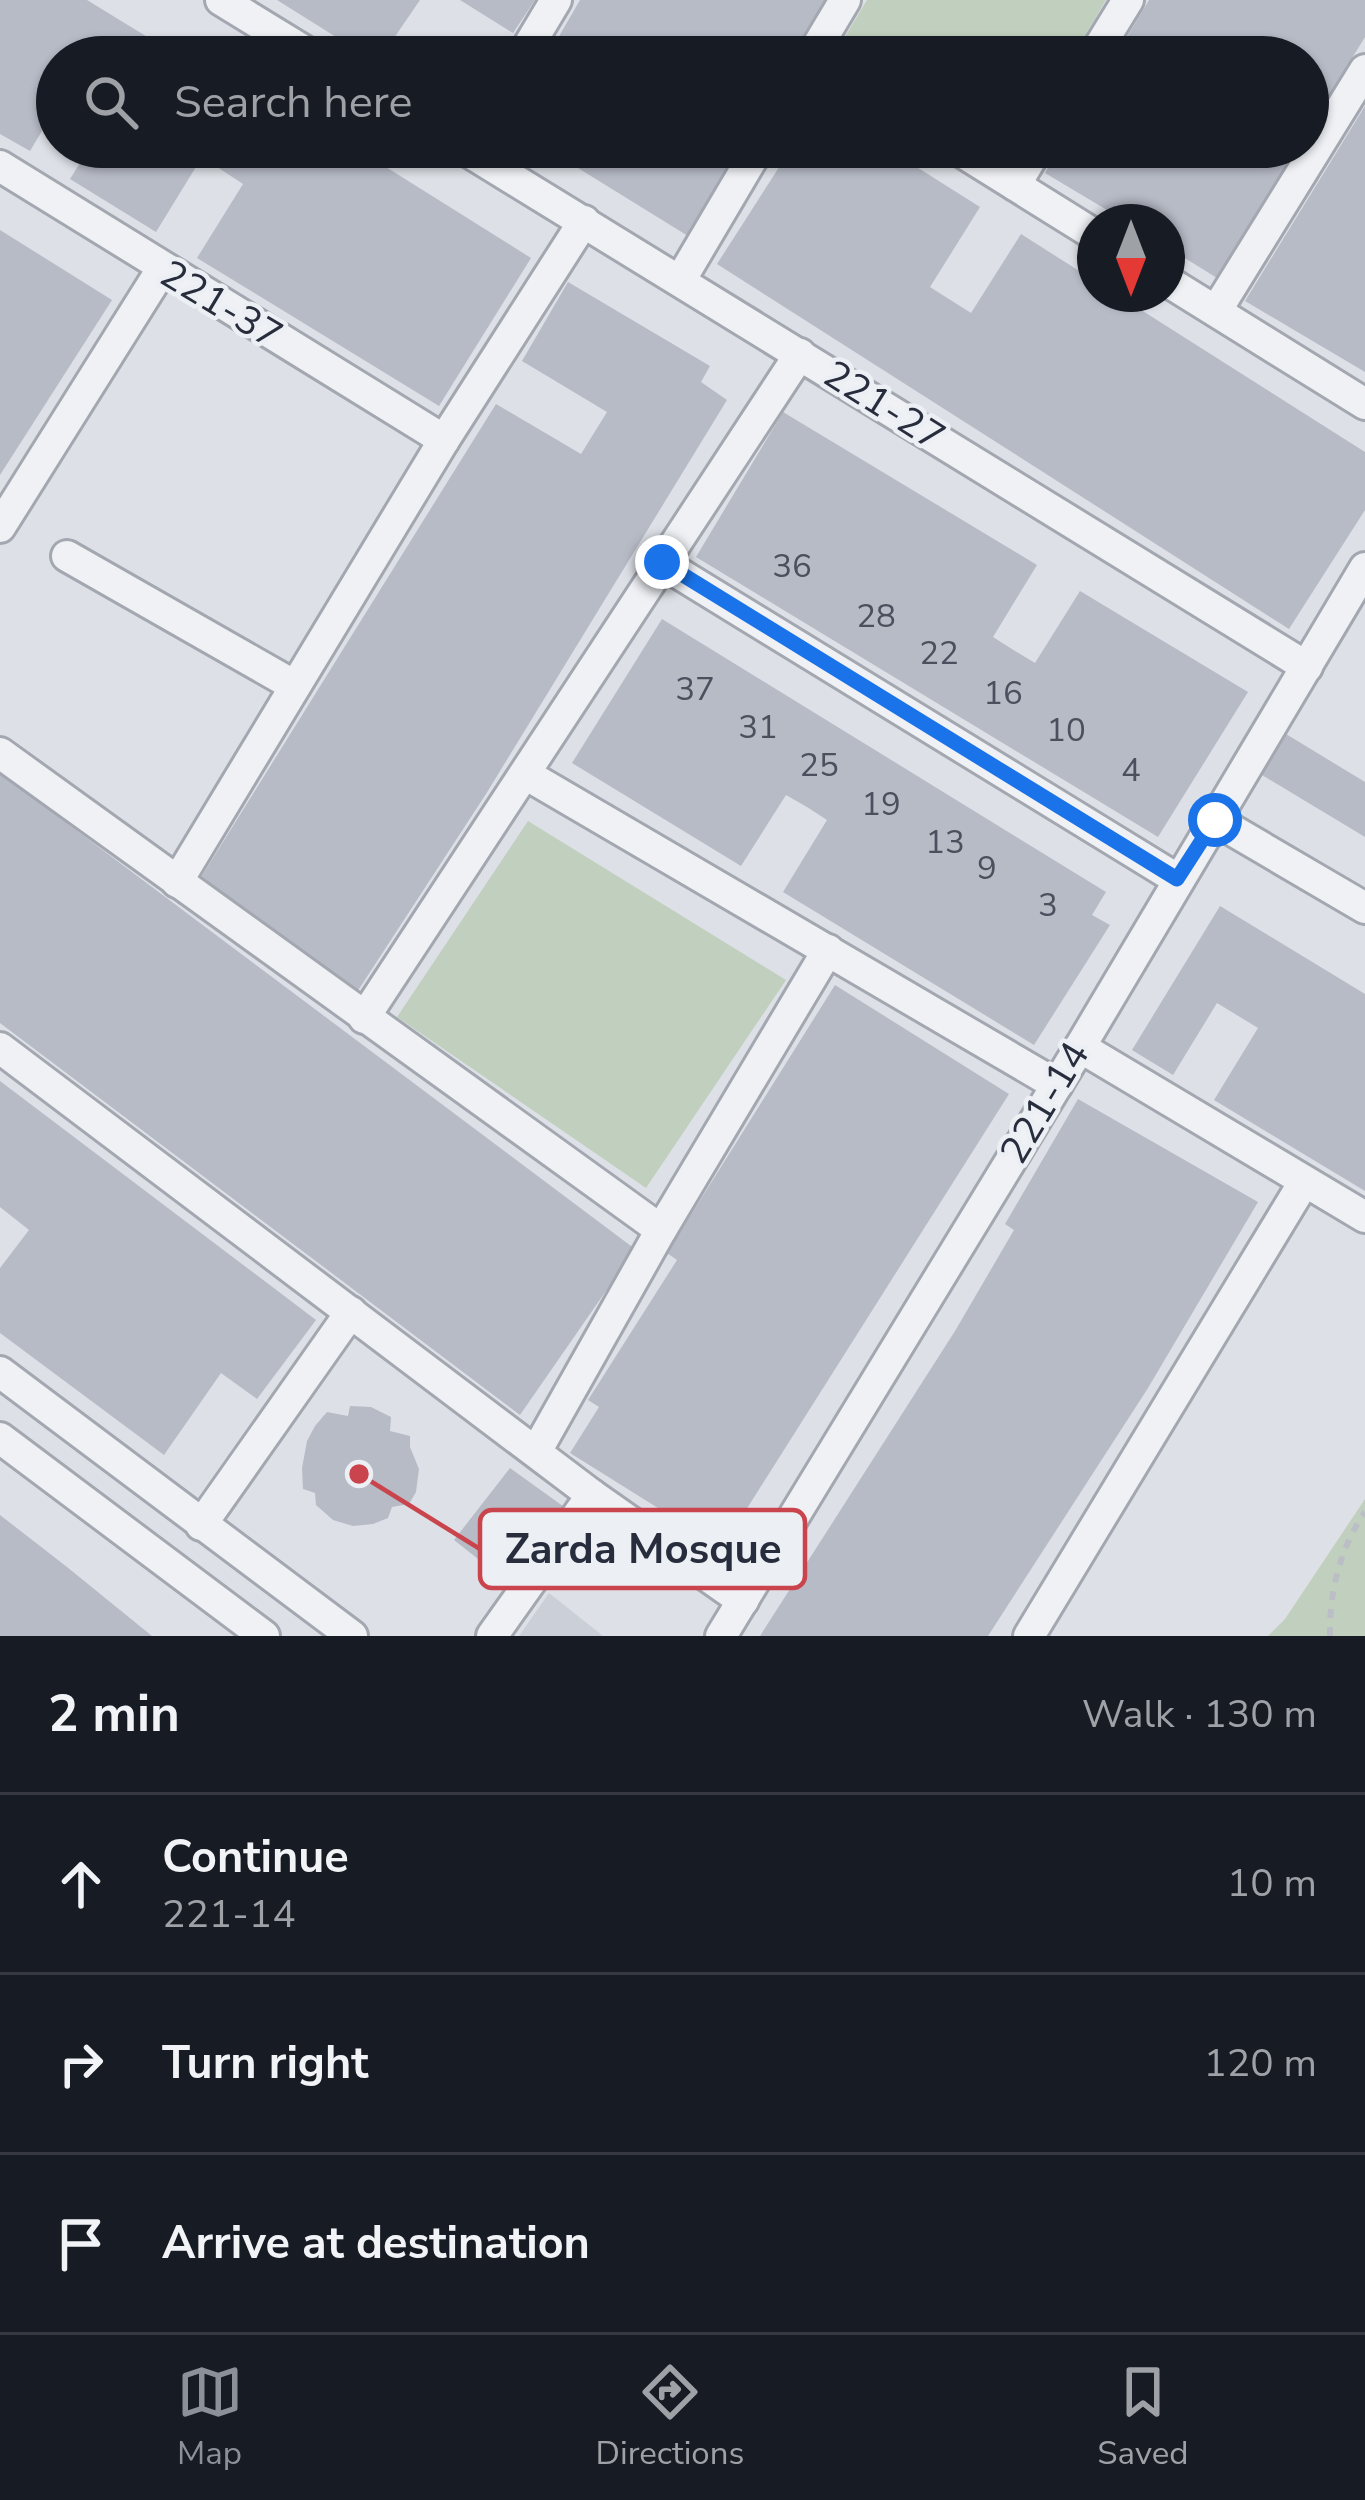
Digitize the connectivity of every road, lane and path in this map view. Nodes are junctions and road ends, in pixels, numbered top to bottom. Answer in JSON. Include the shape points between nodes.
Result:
{"nodes":[{"id":1,"x":220,"y":0,"type":"edge"},
{"id":2,"x":556,"y":0,"type":"edge"},
{"id":3,"x":845,"y":0,"type":"edge"},
{"id":4,"x":1128,"y":0,"type":"edge"},
{"id":5,"x":279,"y":36,"type":"edge"},
{"id":6,"x":535,"y":36,"type":"edge"},
{"id":7,"x":824,"y":36,"type":"edge"},
{"id":8,"x":1106,"y":36,"type":"edge"},
{"id":9,"x":1365,"y":70,"type":"edge"},
{"id":10,"x":1329,"y":128,"type":"edge"},
{"id":11,"x":0,"y":166,"type":"edge"},
{"id":12,"x":498,"y":168,"type":"edge"},
{"id":13,"x":746,"y":168,"type":"edge"},
{"id":14,"x":988,"y":168,"type":"edge"},
{"id":15,"x":1025,"y":168,"type":"edge"},
{"id":16,"x":1304,"y":168,"type":"edge"},
{"id":17,"x":1015,"y":185,"type":"junction"},
{"id":18,"x":584,"y":221,"type":"junction"},
{"id":19,"x":1077,"y":225,"type":"edge"},
{"id":20,"x":162,"y":269,"type":"junction"},
{"id":21,"x":681,"y":279,"type":"junction"},
{"id":22,"x":1185,"y":291,"type":"edge"},
{"id":23,"x":1216,"y":311,"type":"junction"},
{"id":24,"x":800,"y":354,"type":"junction"},
{"id":25,"x":1365,"y":404,"type":"edge"},
{"id":26,"x":444,"y":440,"type":"junction"},
{"id":27,"x":0,"y":527,"type":"edge"},
{"id":28,"x":67,"y":556,"type":"dead end"},
{"id":29,"x":662,"y":562,"type":"junction"},
{"id":30,"x":1365,"y":568,"type":"edge"},
{"id":31,"x":1306,"y":667,"type":"junction"},
{"id":32,"x":295,"y":686,"type":"junction"},
{"id":33,"x":0,"y":753,"type":"edge"},
{"id":34,"x":526,"y":775,"type":"junction"},
{"id":35,"x":1215,"y":820,"type":"junction"},
{"id":36,"x":1177,"y":879,"type":"junction"},
{"id":37,"x":177,"y":882,"type":"junction"},
{"id":38,"x":1365,"y":908,"type":"edge"},
{"id":39,"x":828,"y":950,"type":"junction"},
{"id":40,"x":364,"y":1018,"type":"junction"},
{"id":41,"x":1080,"y":1047,"type":"junction"},
{"id":42,"x":0,"y":1048,"type":"edge"},
{"id":43,"x":1057,"y":1085,"type":"junction"},
{"id":44,"x":1304,"y":1182,"type":"junction"},
{"id":45,"x":1365,"y":1217,"type":"edge"},
{"id":46,"x":661,"y":1230,"type":"junction"},
{"id":47,"x":351,"y":1312,"type":"junction"},
{"id":48,"x":0,"y":1372,"type":"edge"},
{"id":49,"x":0,"y":1438,"type":"edge"},
{"id":50,"x":536,"y":1450,"type":"junction"},
{"id":51,"x":592,"y":1495,"type":"junction"},
{"id":52,"x":1365,"y":1511,"type":"edge"},
{"id":53,"x":201,"y":1525,"type":"junction"},
{"id":54,"x":743,"y":1601,"type":"junction"},
{"id":55,"x":262,"y":1635,"type":"edge"},
{"id":56,"x":352,"y":1636,"type":"edge"},
{"id":57,"x":492,"y":1636,"type":"edge"},
{"id":58,"x":721,"y":1636,"type":"edge"},
{"id":59,"x":1028,"y":1636,"type":"edge"},
{"id":60,"x":1330,"y":1636,"type":"edge"}],
"edges":[{"from":1,"to":5,"type":"street"},
{"from":2,"to":6,"type":"street"},
{"from":3,"to":7,"type":"street"},
{"from":4,"to":8,"type":"street"},
{"from":9,"to":10,"type":"street"},
{"from":11,"to":20,"type":"street","name":"221-37"},
{"from":12,"to":18,"type":"street","name":"221-27"},
{"from":13,"to":21,"type":"street"},
{"from":14,"to":17,"type":"street"},
{"from":15,"to":17,"type":"street"},
{"from":16,"to":23,"type":"street"},
{"from":17,"to":19,"type":"street"},
{"from":18,"to":21,"type":"street","name":"221-27"},
{"from":18,"to":26,"type":"street"},
{"from":20,"to":26,"type":"street","name":"221-37"},
{"from":20,"to":27,"type":"street"},
{"from":21,"to":24,"type":"street","name":"221-27"},
{"from":22,"to":23,"type":"street"},
{"from":23,"to":25,"type":"street"},
{"from":24,"to":29,"type":"street"},
{"from":24,"to":31,"type":"street","name":"221-27"},
{"from":26,"to":32,"type":"street"},
{"from":28,"to":32,"type":"street"},
{"from":29,"to":34,"type":"street"},
{"from":29,"to":36,"type":"street"},
{"from":30,"to":31,"type":"street","name":"221-14"},
{"from":31,"to":35,"type":"street","name":"221-14"},
{"from":32,"to":37,"type":"street"},
{"from":33,"to":37,"type":"street"},
{"from":34,"to":39,"type":"street"},
{"from":34,"to":40,"type":"street"},
{"from":35,"to":36,"type":"street","name":"221-14"},
{"from":35,"to":38,"type":"street"},
{"from":36,"to":41,"type":"street","name":"221-14"},
{"from":37,"to":40,"type":"street"},
{"from":39,"to":43,"type":"street"},
{"from":39,"to":46,"type":"street"},
{"from":40,"to":46,"type":"street"},
{"from":41,"to":43,"type":"street","name":"221-14"},
{"from":41,"to":44,"type":"street"},
{"from":42,"to":47,"type":"street"},
{"from":43,"to":54,"type":"street","name":"221-14"},
{"from":44,"to":45,"type":"street"},
{"from":44,"to":59,"type":"street"},
{"from":46,"to":50,"type":"street"},
{"from":47,"to":50,"type":"street"},
{"from":47,"to":53,"type":"street"},
{"from":48,"to":53,"type":"street"},
{"from":49,"to":55,"type":"street"},
{"from":50,"to":51,"type":"street"},
{"from":51,"to":54,"type":"street"},
{"from":51,"to":57,"type":"street"},
{"from":52,"to":60,"type":"path","via":[[1330,1600]]},
{"from":53,"to":56,"type":"street"},
{"from":54,"to":58,"type":"street","name":"221-14"}]}
